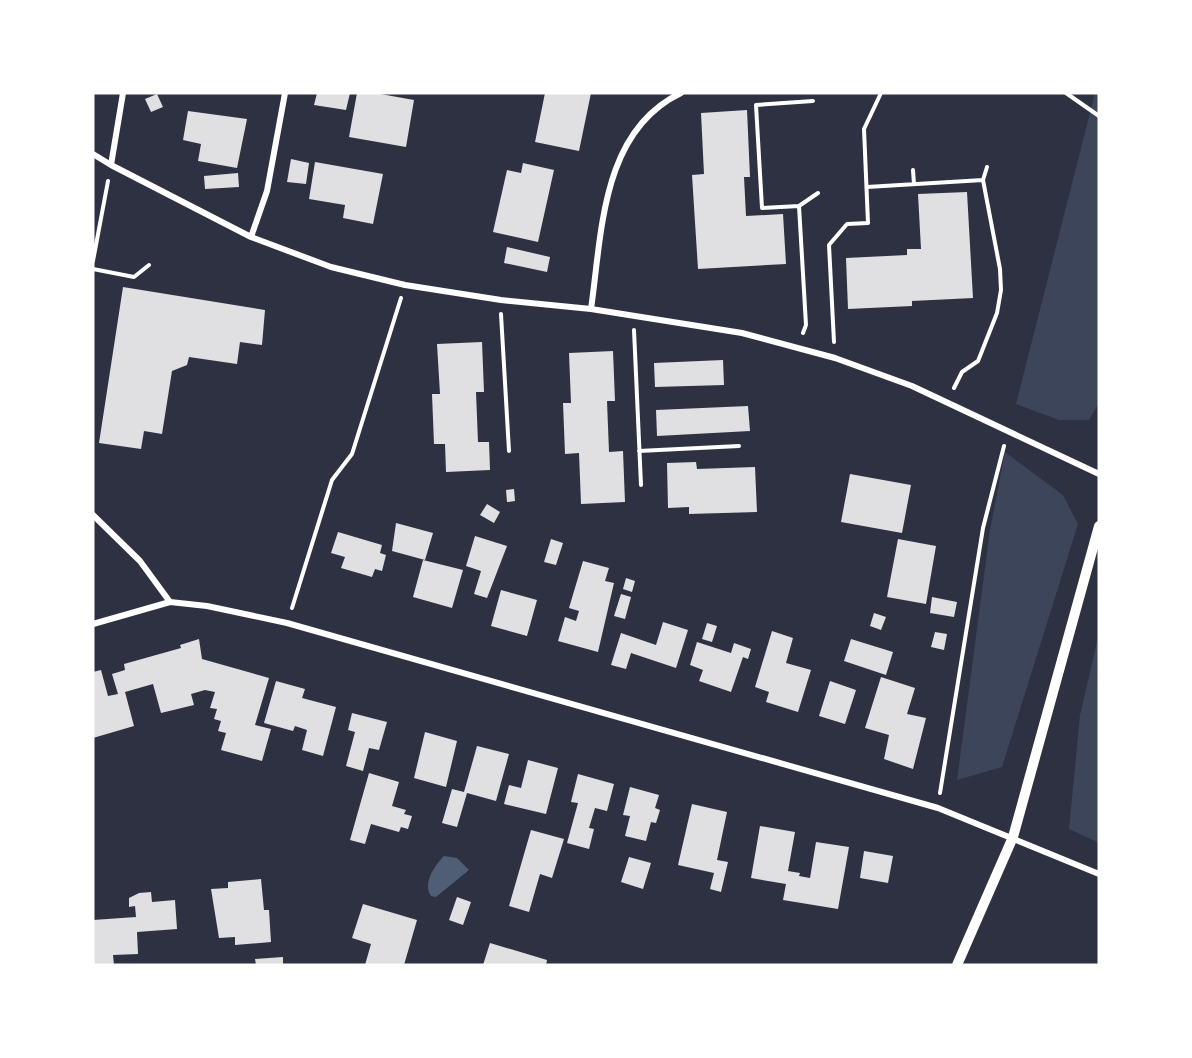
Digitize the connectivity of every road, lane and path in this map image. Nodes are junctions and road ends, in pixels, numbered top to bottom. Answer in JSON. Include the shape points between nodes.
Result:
{"nodes":[{"id":1,"x":123,"y":93,"type":"edge"},
{"id":2,"x":285,"y":93,"type":"edge"},
{"id":3,"x":681,"y":93,"type":"edge"},
{"id":4,"x":881,"y":93,"type":"edge"},
{"id":5,"x":1066,"y":93,"type":"edge"},
{"id":6,"x":672,"y":95,"type":"edge"},
{"id":7,"x":813,"y":101,"type":"dead end"},
{"id":8,"x":1099,"y":116,"type":"edge"},
{"id":9,"x":93,"y":154,"type":"edge"},
{"id":10,"x":111,"y":165,"type":"junction"},
{"id":11,"x":987,"y":167,"type":"dead end"},
{"id":12,"x":913,"y":170,"type":"dead end"},
{"id":13,"x":983,"y":180,"type":"junction"},
{"id":14,"x":914,"y":184,"type":"junction"},
{"id":15,"x":867,"y":187,"type":"junction"},
{"id":16,"x":818,"y":193,"type":"dead end"},
{"id":17,"x":799,"y":206,"type":"junction"},
{"id":18,"x":251,"y":237,"type":"junction"},
{"id":19,"x":93,"y":261,"type":"edge"},
{"id":20,"x":149,"y":265,"type":"dead end"},
{"id":21,"x":93,"y":269,"type":"edge"},
{"id":22,"x":405,"y":285,"type":"junction"},
{"id":23,"x":501,"y":300,"type":"junction"},
{"id":24,"x":591,"y":309,"type":"junction"},
{"id":25,"x":639,"y":316,"type":"junction"},
{"id":26,"x":795,"y":349,"type":"junction"},
{"id":27,"x":835,"y":358,"type":"junction"},
{"id":28,"x":947,"y":403,"type":"junction"},
{"id":29,"x":1008,"y":431,"type":"junction"},
{"id":30,"x":739,"y":446,"type":"dead end"},
{"id":31,"x":509,"y":451,"type":"dead end"},
{"id":32,"x":639,"y":451,"type":"junction"},
{"id":33,"x":1099,"y":474,"type":"edge"},
{"id":34,"x":641,"y":485,"type":"dead end"},
{"id":35,"x":93,"y":515,"type":"edge"},
{"id":36,"x":1099,"y":526,"type":"edge"},
{"id":37,"x":170,"y":602,"type":"junction"},
{"id":38,"x":287,"y":623,"type":"junction"},
{"id":39,"x":93,"y":624,"type":"edge"},
{"id":40,"x":938,"y":808,"type":"junction"},
{"id":41,"x":1013,"y":837,"type":"junction"},
{"id":42,"x":1099,"y":874,"type":"edge"},
{"id":43,"x":957,"y":965,"type":"edge"}],
"edges":[{"from":1,"to":10,"type":"street"},
{"from":2,"to":18,"type":"street","via":[[267,191]]},
{"from":3,"to":6,"type":"street"},
{"from":4,"to":15,"type":"path","via":[[864,129]]},
{"from":5,"to":8,"type":"path"},
{"from":6,"to":24,"type":"street","via":[[634,133],[620,156],[607,195]]},
{"from":7,"to":17,"type":"path","via":[[756,105],[762,208]]},
{"from":9,"to":10,"type":"street"},
{"from":10,"to":18,"type":"street"},
{"from":10,"to":19,"type":"path"},
{"from":11,"to":13,"type":"path"},
{"from":12,"to":14,"type":"path"},
{"from":13,"to":14,"type":"path"},
{"from":13,"to":28,"type":"path","via":[[1001,290],[997,313],[978,362],[962,372]]},
{"from":14,"to":15,"type":"path"},
{"from":15,"to":27,"type":"path","via":[[868,223],[847,224],[829,245]]},
{"from":16,"to":17,"type":"path"},
{"from":17,"to":26,"type":"path","via":[[806,326]]},
{"from":18,"to":22,"type":"street","via":[[331,267]]},
{"from":20,"to":21,"type":"path","via":[[134,277]]},
{"from":22,"to":23,"type":"street"},
{"from":22,"to":38,"type":"path","via":[[352,454],[332,480]]},
{"from":23,"to":24,"type":"street"},
{"from":23,"to":31,"type":"path"},
{"from":24,"to":25,"type":"street"},
{"from":25,"to":26,"type":"street","via":[[742,333]]},
{"from":25,"to":32,"type":"path","via":[[633,333]]},
{"from":26,"to":27,"type":"street"},
{"from":27,"to":28,"type":"street"},
{"from":28,"to":29,"type":"street"},
{"from":29,"to":33,"type":"street"},
{"from":29,"to":40,"type":"path","via":[[983,528]]},
{"from":30,"to":32,"type":"path"},
{"from":32,"to":34,"type":"path"},
{"from":35,"to":37,"type":"street","via":[[140,561]]},
{"from":36,"to":41,"type":"street"},
{"from":37,"to":38,"type":"street"},
{"from":37,"to":39,"type":"street"},
{"from":38,"to":40,"type":"street"},
{"from":40,"to":41,"type":"street"},
{"from":41,"to":42,"type":"street"},
{"from":41,"to":43,"type":"street"}]}
